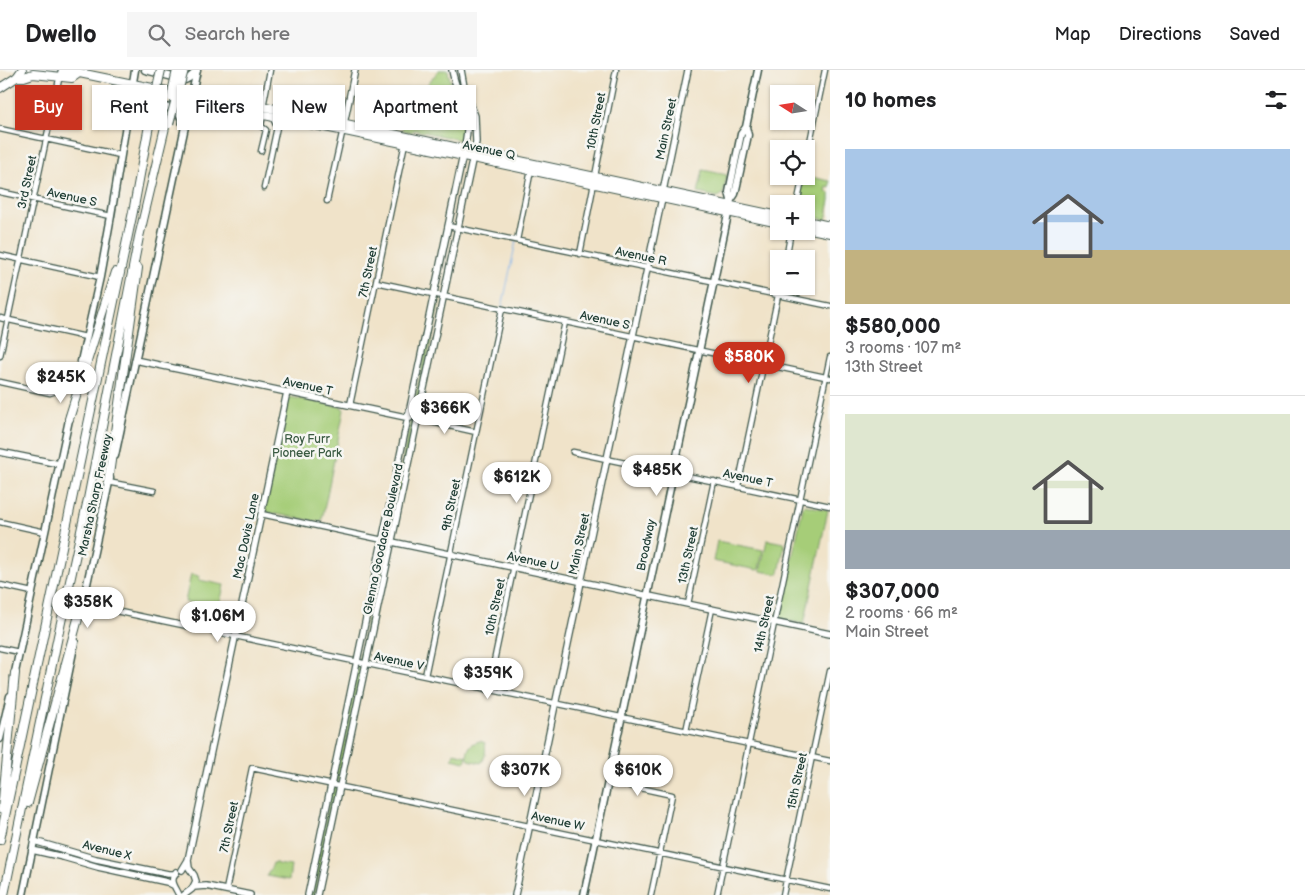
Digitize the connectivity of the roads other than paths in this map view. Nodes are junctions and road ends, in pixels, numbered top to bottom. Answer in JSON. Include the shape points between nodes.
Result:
{"nodes":[{"id":1,"x":22,"y":70,"type":"edge"},
{"id":2,"x":65,"y":70,"type":"edge"},
{"id":3,"x":135,"y":70,"type":"edge"},
{"id":4,"x":145,"y":70,"type":"edge"},
{"id":5,"x":156,"y":70,"type":"edge"},
{"id":6,"x":160,"y":70,"type":"edge"},
{"id":7,"x":177,"y":70,"type":"edge"},
{"id":8,"x":184,"y":70,"type":"edge"},
{"id":9,"x":197,"y":70,"type":"edge"},
{"id":10,"x":270,"y":70,"type":"edge"},
{"id":11,"x":355,"y":70,"type":"edge"},
{"id":12,"x":452,"y":70,"type":"edge"},
{"id":13,"x":461,"y":70,"type":"edge"},
{"id":14,"x":616,"y":70,"type":"edge"},
{"id":15,"x":688,"y":70,"type":"edge"},
{"id":16,"x":758,"y":70,"type":"edge"},
{"id":17,"x":825,"y":70,"type":"edge"},
{"id":18,"x":60,"y":73,"type":"edge"},
{"id":19,"x":78,"y":73,"type":"junction"},
{"id":20,"x":16,"y":74,"type":"edge"},
{"id":21,"x":133,"y":84,"type":"junction"},
{"id":22,"x":154,"y":85,"type":"edge"},
{"id":23,"x":157,"y":85,"type":"edge"},
{"id":24,"x":195,"y":85,"type":"edge"},
{"id":25,"x":0,"y":88,"type":"edge"},
{"id":26,"x":177,"y":93,"type":"edge"},
{"id":27,"x":263,"y":111,"type":"junction"},
{"id":28,"x":273,"y":113,"type":"edge"},
{"id":29,"x":272,"y":116,"type":"edge"},
{"id":30,"x":345,"y":118,"type":"edge"},
{"id":31,"x":167,"y":124,"type":"joint"},
{"id":32,"x":345,"y":127,"type":"edge"},
{"id":33,"x":263,"y":128,"type":"edge"},
{"id":34,"x":345,"y":128,"type":"edge"},
{"id":35,"x":0,"y":130,"type":"edge"},
{"id":36,"x":124,"y":130,"type":"edge"},
{"id":37,"x":148,"y":130,"type":"edge"},
{"id":38,"x":165,"y":130,"type":"edge"},
{"id":39,"x":185,"y":130,"type":"edge"},
{"id":40,"x":276,"y":130,"type":"edge"},
{"id":41,"x":342,"y":130,"type":"edge"},
{"id":42,"x":46,"y":139,"type":"junction"},
{"id":43,"x":810,"y":140,"type":"edge"},
{"id":44,"x":405,"y":143,"type":"junction"},
{"id":45,"x":262,"y":151,"type":"dead end"},
{"id":46,"x":464,"y":153,"type":"junction"},
{"id":47,"x":120,"y":155,"type":"junction"},
{"id":48,"x":473,"y":155,"type":"junction"},
{"id":49,"x":531,"y":170,"type":"junction"},
{"id":50,"x":595,"y":180,"type":"junction"},
{"id":51,"x":264,"y":188,"type":"dead end"},
{"id":52,"x":0,"y":192,"type":"edge"},
{"id":53,"x":663,"y":194,"type":"junction"},
{"id":54,"x":33,"y":199,"type":"junction"},
{"id":55,"x":327,"y":201,"type":"dead end"},
{"id":56,"x":729,"y":206,"type":"junction"},
{"id":57,"x":770,"y":214,"type":"edge"},
{"id":58,"x":111,"y":216,"type":"junction"},
{"id":59,"x":770,"y":220,"type":"edge"},
{"id":60,"x":815,"y":223,"type":"edge"},
{"id":61,"x":448,"y":226,"type":"junction"},
{"id":62,"x":830,"y":226,"type":"edge"},
{"id":63,"x":458,"y":228,"type":"junction"},
{"id":64,"x":129,"y":230,"type":"junction"},
{"id":65,"x":815,"y":230,"type":"edge"},
{"id":66,"x":830,"y":233,"type":"edge"},
{"id":67,"x":139,"y":237,"type":"junction"},
{"id":68,"x":517,"y":240,"type":"junction"},
{"id":69,"x":580,"y":254,"type":"junction"},
{"id":70,"x":0,"y":255,"type":"edge"},
{"id":71,"x":21,"y":260,"type":"junction"},
{"id":72,"x":647,"y":268,"type":"junction"},
{"id":73,"x":100,"y":277,"type":"junction"},
{"id":74,"x":376,"y":282,"type":"junction"},
{"id":75,"x":713,"y":282,"type":"junction"},
{"id":76,"x":770,"y":293,"type":"edge"},
{"id":77,"x":434,"y":294,"type":"junction"},
{"id":78,"x":778,"y":295,"type":"joint"},
{"id":79,"x":444,"y":297,"type":"junction"},
{"id":80,"x":830,"y":306,"type":"edge"},
{"id":81,"x":502,"y":309,"type":"junction"},
{"id":82,"x":0,"y":318,"type":"edge"},
{"id":83,"x":8,"y":320,"type":"junction"},
{"id":84,"x":565,"y":322,"type":"junction"},
{"id":85,"x":633,"y":336,"type":"junction"},
{"id":86,"x":86,"y":337,"type":"junction"},
{"id":87,"x":699,"y":350,"type":"junction"},
{"id":88,"x":0,"y":356,"type":"edge"},
{"id":89,"x":830,"y":357,"type":"edge"},
{"id":90,"x":136,"y":360,"type":"junction"},
{"id":91,"x":764,"y":364,"type":"junction"},
{"id":92,"x":828,"y":377,"type":"edge"},
{"id":93,"x":0,"y":382,"type":"edge"},
{"id":94,"x":59,"y":390,"type":"dead end"},
{"id":95,"x":287,"y":392,"type":"junction"},
{"id":96,"x":350,"y":405,"type":"junction"},
{"id":97,"x":408,"y":417,"type":"junction"},
{"id":98,"x":69,"y":419,"type":"junction"},
{"id":99,"x":418,"y":419,"type":"junction"},
{"id":100,"x":476,"y":432,"type":"junction"},
{"id":101,"x":0,"y":452,"type":"edge"},
{"id":102,"x":573,"y":452,"type":"dead end"},
{"id":103,"x":607,"y":459,"type":"junction"},
{"id":104,"x":59,"y":464,"type":"junction"},
{"id":105,"x":673,"y":473,"type":"junction"},
{"id":106,"x":714,"y":481,"type":"junction"},
{"id":107,"x":108,"y":482,"type":"junction"},
{"id":108,"x":738,"y":486,"type":"junction"},
{"id":109,"x":154,"y":491,"type":"dead end"},
{"id":110,"x":800,"y":499,"type":"junction"},
{"id":111,"x":830,"y":506,"type":"edge"},
{"id":112,"x":261,"y":514,"type":"junction"},
{"id":113,"x":0,"y":522,"type":"edge"},
{"id":114,"x":45,"y":532,"type":"junction"},
{"id":115,"x":382,"y":540,"type":"junction"},
{"id":116,"x":392,"y":542,"type":"junction"},
{"id":117,"x":451,"y":554,"type":"junction"},
{"id":118,"x":514,"y":567,"type":"junction"},
{"id":119,"x":581,"y":582,"type":"junction"},
{"id":120,"x":0,"y":585,"type":"edge"},
{"id":121,"x":32,"y":592,"type":"junction"},
{"id":122,"x":647,"y":595,"type":"junction"},
{"id":123,"x":82,"y":604,"type":"junction"},
{"id":124,"x":688,"y":604,"type":"junction"},
{"id":125,"x":712,"y":609,"type":"junction"},
{"id":126,"x":774,"y":622,"type":"junction"},
{"id":127,"x":830,"y":634,"type":"edge"},
{"id":128,"x":235,"y":636,"type":"junction"},
{"id":129,"x":0,"y":648,"type":"edge"},
{"id":130,"x":19,"y":652,"type":"junction"},
{"id":131,"x":357,"y":662,"type":"junction"},
{"id":132,"x":366,"y":664,"type":"junction"},
{"id":133,"x":830,"y":670,"type":"edge"},
{"id":134,"x":15,"y":673,"type":"junction"},
{"id":135,"x":425,"y":676,"type":"junction"},
{"id":136,"x":488,"y":690,"type":"junction"},
{"id":137,"x":556,"y":703,"type":"junction"},
{"id":138,"x":621,"y":717,"type":"junction"},
{"id":139,"x":686,"y":731,"type":"junction"},
{"id":140,"x":0,"y":739,"type":"edge"},
{"id":141,"x":749,"y":744,"type":"junction"},
{"id":142,"x":812,"y":757,"type":"junction"},
{"id":143,"x":830,"y":761,"type":"edge"},
{"id":144,"x":252,"y":768,"type":"joint"},
{"id":145,"x":608,"y":781,"type":"junction"},
{"id":146,"x":332,"y":784,"type":"junction"},
{"id":147,"x":340,"y":786,"type":"junction"},
{"id":148,"x":530,"y":826,"type":"junction"},
{"id":149,"x":0,"y":830,"type":"edge"},
{"id":150,"x":0,"y":840,"type":"edge"},
{"id":151,"x":596,"y":840,"type":"junction"},
{"id":152,"x":34,"y":841,"type":"junction"},
{"id":153,"x":32,"y":850,"type":"junction"},
{"id":154,"x":660,"y":853,"type":"junction"},
{"id":155,"x":12,"y":858,"type":"junction"},
{"id":156,"x":188,"y":860,"type":"junction"},
{"id":157,"x":723,"y":866,"type":"junction"},
{"id":158,"x":179,"y":871,"type":"junction"},
{"id":159,"x":191,"y":872,"type":"junction"},
{"id":160,"x":195,"y":878,"type":"junction"},
{"id":161,"x":786,"y":880,"type":"junction"},
{"id":162,"x":206,"y":886,"type":"junction"},
{"id":163,"x":194,"y":887,"type":"junction"},
{"id":164,"x":830,"y":889,"type":"edge"},
{"id":165,"x":176,"y":890,"type":"edge"},
{"id":166,"x":226,"y":890,"type":"junction"},
{"id":167,"x":186,"y":894,"type":"edge"},
{"id":168,"x":4,"y":895,"type":"edge"},
{"id":169,"x":23,"y":895,"type":"edge"},
{"id":170,"x":250,"y":895,"type":"edge"},
{"id":171,"x":308,"y":895,"type":"edge"},
{"id":172,"x":317,"y":895,"type":"edge"},
{"id":173,"x":515,"y":895,"type":"edge"},
{"id":174,"x":584,"y":895,"type":"edge"},
{"id":175,"x":651,"y":895,"type":"edge"},
{"id":176,"x":717,"y":895,"type":"edge"},
{"id":177,"x":783,"y":895,"type":"edge"}],
"edges":[{"from":1,"to":20,"type":"highway"},
{"from":2,"to":19,"type":"highway","name":"Avenue Q"},
{"from":3,"to":21,"type":"main road"},
{"from":4,"to":9,"type":"main road","via":[[184,80]]},
{"from":5,"to":22,"type":"highway","bridge":true},
{"from":6,"to":23,"type":"highway","name":"Marsha Sharp Freeway","bridge":true},
{"from":7,"to":31,"type":"highway","name":"Marsha Sharp Freeway","bridge":true},
{"from":8,"to":31,"type":"highway","bridge":true},
{"from":9,"to":24,"type":"main road","name":"Marsha Sharp Freeway"},
{"from":10,"to":27,"type":"street"},
{"from":11,"to":30,"type":"street"},
{"from":12,"to":46,"type":"street","name":"Glenna Goodacre Boulevard","via":[[466,120]]},
{"from":13,"to":48,"type":"street","name":"Glenna Goodacre Boulevard","via":[[474,116],[476,137]]},
{"from":14,"to":50,"type":"street","name":"10th Street"},
{"from":15,"to":53,"type":"street","name":"Main Street"},
{"from":16,"to":56,"type":"main road","name":"Broadway","via":[[746,127],[741,134]]},
{"from":17,"to":43,"type":"street"},
{"from":18,"to":19,"type":"highway","via":[[72,78]]},
{"from":18,"to":20,"type":"highway","via":[[24,77]]},
{"from":18,"to":42,"type":"street","name":"3rd Street"},
{"from":19,"to":21,"type":"highway","name":"Avenue Q"},
{"from":20,"to":25,"type":"highway"},
{"from":21,"to":26,"type":"highway","name":"Avenue Q"},
{"from":27,"to":28,"type":"highway","name":"Avenue Q"},
{"from":27,"to":29,"type":"highway","name":"Avenue Q"},
{"from":32,"to":46,"type":"highway","name":"Avenue Q"},
{"from":33,"to":45,"type":"street","via":[[266,130]]},
{"from":34,"to":44,"type":"highway","name":"Avenue Q"},
{"from":35,"to":42,"type":"street"},
{"from":36,"to":47,"type":"main road"},
{"from":37,"to":64,"type":"highway","name":"Marsha Sharp Freeway"},
{"from":38,"to":67,"type":"highway","name":"Marsha Sharp Freeway"},
{"from":39,"to":90,"type":"main road","name":"Marsha Sharp Freeway"},
{"from":40,"to":51,"type":"street"},
{"from":41,"to":55,"type":"street"},
{"from":42,"to":47,"type":"street"},
{"from":42,"to":54,"type":"street","name":"3rd Street"},
{"from":44,"to":46,"type":"highway","name":"Avenue Q"},
{"from":44,"to":74,"type":"street","name":"7th Street"},
{"from":46,"to":48,"type":"highway","name":"Avenue Q"},
{"from":46,"to":61,"type":"street","name":"Glenna Goodacre Boulevard"},
{"from":47,"to":58,"type":"main road"},
{"from":48,"to":49,"type":"highway","name":"Avenue Q"},
{"from":48,"to":50,"type":"highway","name":"Avenue Q"},
{"from":48,"to":63,"type":"street","name":"Glenna Goodacre Boulevard"},
{"from":49,"to":50,"type":"highway","name":"Avenue Q"},
{"from":49,"to":68,"type":"street"},
{"from":50,"to":53,"type":"highway","name":"Avenue Q"},
{"from":50,"to":53,"type":"highway","name":"Avenue Q","via":[[620,182]]},
{"from":50,"to":69,"type":"street","name":"10th Street"},
{"from":52,"to":54,"type":"street","name":"Avenue S"},
{"from":53,"to":56,"type":"highway","name":"Avenue Q"},
{"from":53,"to":72,"type":"street","name":"Main Street"},
{"from":54,"to":58,"type":"street","name":"Avenue S"},
{"from":54,"to":71,"type":"street","name":"3rd Street"},
{"from":56,"to":57,"type":"highway","name":"Avenue Q"},
{"from":56,"to":59,"type":"highway","name":"Avenue Q"},
{"from":56,"to":75,"type":"main road","name":"Broadway"},
{"from":58,"to":73,"type":"main road"},
{"from":60,"to":62,"type":"highway"},
{"from":61,"to":63,"type":"street","name":"Avenue R"},
{"from":61,"to":77,"type":"street","name":"Glenna Goodacre Boulevard"},
{"from":63,"to":68,"type":"street","name":"Avenue R"},
{"from":63,"to":79,"type":"street","name":"Glenna Goodacre Boulevard"},
{"from":64,"to":98,"type":"highway"},
{"from":64,"to":150,"type":"highway","name":"Marsha Sharp Freeway"},
{"from":65,"to":66,"type":"highway"},
{"from":67,"to":107,"type":"highway","via":[[141,250]]},
{"from":67,"to":155,"type":"highway","name":"Marsha Sharp Freeway"},
{"from":68,"to":69,"type":"street","name":"Avenue R"},
{"from":69,"to":72,"type":"street","name":"Avenue R"},
{"from":70,"to":71,"type":"street"},
{"from":71,"to":73,"type":"street"},
{"from":71,"to":83,"type":"street","name":"3rd Street"},
{"from":72,"to":75,"type":"street","name":"Avenue R"},
{"from":72,"to":85,"type":"street","name":"Main Street"},
{"from":73,"to":86,"type":"main road"},
{"from":74,"to":77,"type":"street","name":"Avenue S"},
{"from":74,"to":96,"type":"street","name":"7th Street"},
{"from":75,"to":76,"type":"street","name":"Avenue R"},
{"from":75,"to":87,"type":"main road","name":"Broadway"},
{"from":77,"to":79,"type":"street","name":"Avenue S"},
{"from":77,"to":97,"type":"street","name":"Glenna Goodacre Boulevard"},
{"from":78,"to":80,"type":"street","name":"Avenue R"},
{"from":78,"to":91,"type":"street"},
{"from":79,"to":81,"type":"street","name":"Avenue S"},
{"from":79,"to":99,"type":"street","name":"Glenna Goodacre Boulevard"},
{"from":81,"to":84,"type":"street","name":"Avenue S"},
{"from":81,"to":100,"type":"street","name":"9th Street"},
{"from":82,"to":83,"type":"street"},
{"from":83,"to":86,"type":"street"},
{"from":83,"to":88,"type":"street","name":"3rd Street"},
{"from":84,"to":85,"type":"street","name":"Avenue S"},
{"from":84,"to":118,"type":"street","name":"10th Street"},
{"from":85,"to":87,"type":"street","name":"Avenue S"},
{"from":85,"to":103,"type":"street","name":"Main Street"},
{"from":86,"to":98,"type":"main road"},
{"from":87,"to":91,"type":"street","name":"Avenue S"},
{"from":87,"to":105,"type":"main road","name":"Broadway"},
{"from":89,"to":92,"type":"street","name":"14th Street"},
{"from":90,"to":95,"type":"street","name":"Avenue T"},
{"from":90,"to":107,"type":"main road","name":"Marsha Sharp Freeway"},
{"from":91,"to":92,"type":"street","name":"Avenue S"},
{"from":91,"to":108,"type":"street"},
{"from":92,"to":110,"type":"street","name":"14th Street"},
{"from":93,"to":94,"type":"street","via":[[50,393]]},
{"from":95,"to":96,"type":"street","name":"Avenue T"},
{"from":95,"to":112,"type":"street","name":"Mac Davis Lane"},
{"from":96,"to":97,"type":"street","name":"Avenue T"},
{"from":97,"to":99,"type":"street","name":"Avenue T"},
{"from":97,"to":115,"type":"street","name":"Glenna Goodacre Boulevard"},
{"from":98,"to":104,"type":"main road"},
{"from":99,"to":100,"type":"street","name":"Avenue T"},
{"from":99,"to":116,"type":"street","name":"Glenna Goodacre Boulevard"},
{"from":100,"to":117,"type":"street","name":"9th Street"},
{"from":101,"to":104,"type":"street"},
{"from":102,"to":103,"type":"street","name":"Avenue T"},
{"from":103,"to":105,"type":"street","name":"Avenue T"},
{"from":103,"to":119,"type":"street","name":"Main Street"},
{"from":104,"to":114,"type":"main road"},
{"from":105,"to":106,"type":"street","name":"Avenue T"},
{"from":105,"to":122,"type":"main road","name":"Broadway"},
{"from":106,"to":108,"type":"street","name":"Avenue T"},
{"from":106,"to":124,"type":"street","name":"13th Street"},
{"from":107,"to":109,"type":"street"},
{"from":107,"to":123,"type":"main road","name":"Marsha Sharp Freeway"},
{"from":108,"to":110,"type":"street","name":"Avenue T"},
{"from":110,"to":111,"type":"street","name":"Avenue T"},
{"from":110,"to":126,"type":"street","name":"14th Street"},
{"from":112,"to":115,"type":"street","name":"Avenue U"},
{"from":112,"to":128,"type":"street","name":"Mac Davis Lane"},
{"from":113,"to":114,"type":"street"},
{"from":114,"to":121,"type":"main road"},
{"from":115,"to":116,"type":"street","name":"Avenue U"},
{"from":115,"to":131,"type":"street","name":"Glenna Goodacre Boulevard"},
{"from":116,"to":117,"type":"street","name":"Avenue U"},
{"from":116,"to":132,"type":"street","name":"Glenna Goodacre Boulevard"},
{"from":117,"to":118,"type":"street","name":"Avenue U"},
{"from":117,"to":135,"type":"street","name":"9th Street"},
{"from":118,"to":119,"type":"street","name":"Avenue U"},
{"from":118,"to":136,"type":"street","name":"10th Street"},
{"from":119,"to":122,"type":"street","name":"Avenue U"},
{"from":119,"to":137,"type":"street","name":"Main Street"},
{"from":120,"to":121,"type":"street"},
{"from":121,"to":130,"type":"main road"},
{"from":122,"to":124,"type":"street","name":"Avenue U"},
{"from":122,"to":138,"type":"main road","name":"Broadway"},
{"from":123,"to":128,"type":"street","name":"Avenue V"},
{"from":123,"to":152,"type":"main road","name":"Marsha Sharp Freeway"},
{"from":123,"to":155,"type":"highway"},
{"from":124,"to":125,"type":"street","name":"Avenue U"},
{"from":125,"to":126,"type":"street","name":"Avenue U"},
{"from":125,"to":139,"type":"street"},
{"from":126,"to":127,"type":"street","name":"Avenue U"},
{"from":126,"to":141,"type":"street","name":"14th Street"},
{"from":128,"to":131,"type":"street","name":"Avenue V"},
{"from":128,"to":156,"type":"street","name":"Mac Davis Lane"},
{"from":129,"to":130,"type":"street"},
{"from":130,"to":134,"type":"main road"},
{"from":131,"to":132,"type":"street","name":"Avenue V"},
{"from":131,"to":146,"type":"street","name":"Glenna Goodacre Boulevard"},
{"from":132,"to":135,"type":"street","name":"Avenue V"},
{"from":132,"to":147,"type":"street","name":"Glenna Goodacre Boulevard"},
{"from":133,"to":142,"type":"street","name":"15th Street"},
{"from":134,"to":140,"type":"main road"},
{"from":134,"to":149,"type":"highway"},
{"from":135,"to":136,"type":"street","name":"Avenue V"},
{"from":136,"to":137,"type":"street","name":"Avenue V"},
{"from":137,"to":138,"type":"street","name":"Avenue V"},
{"from":137,"to":148,"type":"street","name":"Main Street"},
{"from":138,"to":139,"type":"street","name":"Avenue V"},
{"from":138,"to":145,"type":"main road","name":"Broadway"},
{"from":139,"to":141,"type":"street","name":"Avenue V"},
{"from":141,"to":142,"type":"street","name":"Avenue V"},
{"from":141,"to":157,"type":"street","name":"14th Street"},
{"from":142,"to":143,"type":"street","name":"Avenue V"},
{"from":142,"to":161,"type":"street","name":"15th Street"},
{"from":144,"to":146,"type":"street","name":"Avenue W"},
{"from":144,"to":166,"type":"street","name":"7th Street"},
{"from":145,"to":151,"type":"main road","name":"Broadway"},
{"from":145,"to":154,"type":"street","via":[[672,795]]},
{"from":146,"to":147,"type":"street","name":"Avenue W"},
{"from":146,"to":171,"type":"street","name":"Glenna Goodacre Boulevard"},
{"from":147,"to":148,"type":"street","name":"Avenue W"},
{"from":147,"to":172,"type":"street","name":"Glenna Goodacre Boulevard"},
{"from":148,"to":151,"type":"street","name":"Avenue W"},
{"from":148,"to":173,"type":"street","name":"Main Street"},
{"from":151,"to":154,"type":"street","name":"Avenue W"},
{"from":151,"to":174,"type":"main road","name":"Broadway"},
{"from":152,"to":153,"type":"main road","name":"Marsha Sharp Freeway"},
{"from":152,"to":158,"type":"street","name":"Avenue X","via":[[96,860],[168,874]]},
{"from":153,"to":165,"type":"street","name":"Avenue X","via":[[167,882]]},
{"from":153,"to":169,"type":"main road","name":"Marsha Sharp Freeway"},
{"from":154,"to":157,"type":"street","name":"Avenue W"},
{"from":154,"to":175,"type":"street"},
{"from":155,"to":168,"type":"highway","name":"Marsha Sharp Freeway"},
{"from":156,"to":158,"type":"street"},
{"from":156,"to":159,"type":"street"},
{"from":157,"to":161,"type":"street","name":"Avenue W"},
{"from":157,"to":176,"type":"street","name":"14th Street"},
{"from":158,"to":159,"type":"street"},
{"from":158,"to":165,"type":"street","via":[[173,879]]},
{"from":159,"to":160,"type":"street"},
{"from":160,"to":162,"type":"street"},
{"from":160,"to":163,"type":"street"},
{"from":161,"to":164,"type":"street","name":"Avenue W"},
{"from":161,"to":177,"type":"street","name":"15th Street"},
{"from":162,"to":163,"type":"street"},
{"from":162,"to":166,"type":"street"},
{"from":163,"to":167,"type":"street"},
{"from":165,"to":167,"type":"street"},
{"from":166,"to":170,"type":"street"}]}
